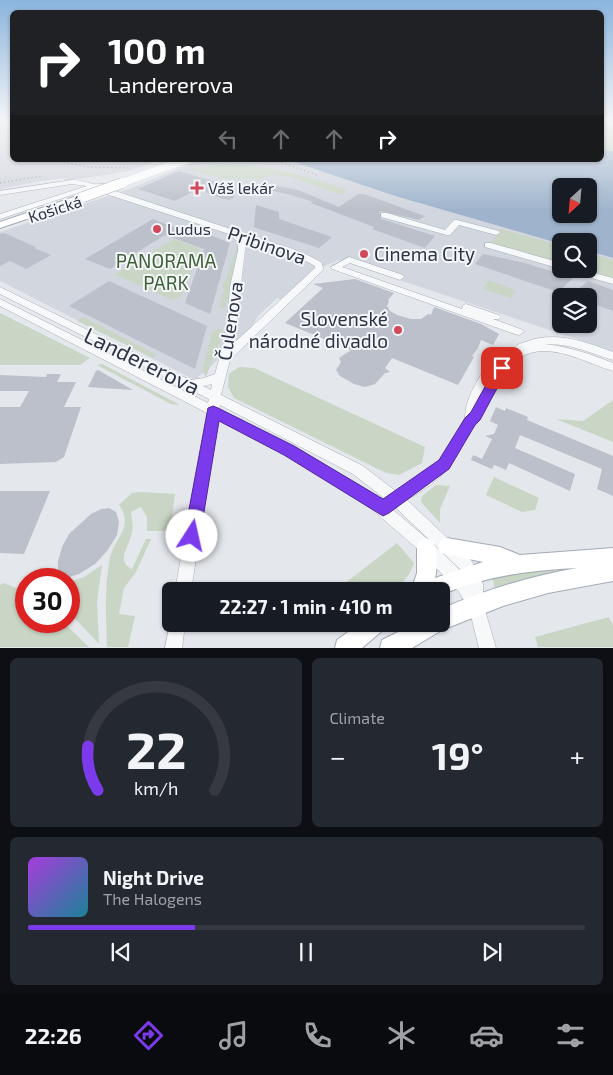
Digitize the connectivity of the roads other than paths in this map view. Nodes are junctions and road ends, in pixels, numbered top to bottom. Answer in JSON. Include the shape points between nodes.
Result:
{"nodes":[{"id":1,"x":171,"y":162,"type":"edge"},
{"id":2,"x":179,"y":162,"type":"edge"},
{"id":3,"x":72,"y":182,"type":"junction"},
{"id":4,"x":95,"y":187,"type":"junction"},
{"id":5,"x":109,"y":189,"type":"junction"},
{"id":6,"x":0,"y":193,"type":"edge"},
{"id":7,"x":81,"y":196,"type":"junction"},
{"id":8,"x":384,"y":215,"type":"dead end"},
{"id":9,"x":0,"y":219,"type":"edge"},
{"id":10,"x":0,"y":226,"type":"edge"},
{"id":11,"x":496,"y":233,"type":"dead end"},
{"id":12,"x":247,"y":244,"type":"junction"},
{"id":13,"x":488,"y":245,"type":"dead end"},
{"id":14,"x":552,"y":263,"type":"edge"},
{"id":15,"x":400,"y":277,"type":"dead end"},
{"id":16,"x":597,"y":277,"type":"edge"},
{"id":17,"x":613,"y":281,"type":"edge"},
{"id":18,"x":0,"y":290,"type":"edge"},
{"id":19,"x":448,"y":300,"type":"dead end"},
{"id":20,"x":0,"y":302,"type":"edge"},
{"id":21,"x":496,"y":317,"type":"dead end"},
{"id":22,"x":519,"y":332,"type":"dead end"},
{"id":23,"x":613,"y":356,"type":"edge"},
{"id":24,"x":226,"y":358,"type":"junction"},
{"id":25,"x":613,"y":367,"type":"edge"},
{"id":26,"x":220,"y":376,"type":"junction"},
{"id":27,"x":188,"y":384,"type":"junction"},
{"id":28,"x":216,"y":397,"type":"junction"},
{"id":29,"x":213,"y":412,"type":"junction"},
{"id":30,"x":470,"y":422,"type":"junction"},
{"id":31,"x":396,"y":499,"type":"junction"},
{"id":32,"x":383,"y":508,"type":"junction"},
{"id":33,"x":426,"y":547,"type":"junction"},
{"id":34,"x":447,"y":547,"type":"junction"},
{"id":35,"x":613,"y":557,"type":"edge"},
{"id":36,"x":520,"y":564,"type":"junction"},
{"id":37,"x":613,"y":572,"type":"edge"},
{"id":38,"x":465,"y":576,"type":"junction"},
{"id":39,"x":185,"y":582,"type":"edge"},
{"id":40,"x":424,"y":582,"type":"edge"},
{"id":41,"x":450,"y":582,"type":"edge"},
{"id":42,"x":476,"y":605,"type":"junction"},
{"id":43,"x":450,"y":616,"type":"edge"},
{"id":44,"x":176,"y":632,"type":"edge"},
{"id":45,"x":366,"y":632,"type":"edge"},
{"id":46,"x":419,"y":632,"type":"edge"},
{"id":47,"x":173,"y":648,"type":"edge"},
{"id":48,"x":345,"y":648,"type":"edge"},
{"id":49,"x":390,"y":648,"type":"edge"},
{"id":50,"x":488,"y":648,"type":"edge"}],
"edges":[{"from":1,"to":7,"type":"main road","bridge":true},
{"from":2,"to":7,"type":"main road","bridge":true},
{"from":3,"to":4,"type":"street"},
{"from":3,"to":5,"type":"street","name":"Pribinova","via":[[84,180]]},
{"from":3,"to":6,"type":"street"},
{"from":4,"to":5,"type":"street"},
{"from":4,"to":9,"type":"street","name":"Košická"},
{"from":5,"to":10,"type":"street","name":"Košická"},
{"from":5,"to":12,"type":"street","name":"Pribinova","via":[[175,209],[185,216],[232,233]]},
{"from":7,"to":9,"type":"main road","name":"Košická"},
{"from":7,"to":10,"type":"main road","name":"Košická"},
{"from":8,"to":11,"type":"street","via":[[447,233],[457,222]]},
{"from":12,"to":24,"type":"street","name":"Čulenova"},
{"from":12,"to":24,"type":"street","name":"Pribinova","via":[[264,243],[309,259],[320,268]]},
{"from":13,"to":14,"type":"street"},
{"from":15,"to":22,"type":"street","via":[[348,260],[335,267]]},
{"from":16,"to":17,"type":"street"},
{"from":18,"to":27,"type":"street","name":"Landererova"},
{"from":19,"to":21,"type":"street"},
{"from":20,"to":29,"type":"street","name":"Landererova"},
{"from":23,"to":30,"type":"street","via":[[556,339],[524,345],[500,360],[490,372],[469,411]]},
{"from":24,"to":26,"type":"street","name":"Čulenova"},
{"from":25,"to":30,"type":"street","via":[[566,351],[526,351],[508,361]]},
{"from":26,"to":27,"type":"street"},
{"from":26,"to":28,"type":"street","name":"Čulenova"},
{"from":27,"to":28,"type":"street","name":"Landererova"},
{"from":28,"to":29,"type":"street","name":"Čulenova"},
{"from":28,"to":31,"type":"street","name":"Landererova","via":[[358,470]]},
{"from":29,"to":32,"type":"street","name":"Landererova","via":[[289,450]]},
{"from":29,"to":39,"type":"street","name":"Čulenova"},
{"from":30,"to":31,"type":"street","via":[[444,465]]},
{"from":31,"to":32,"type":"street"},
{"from":31,"to":34,"type":"street","name":"Landererova"},
{"from":32,"to":33,"type":"street","name":"Landererova"},
{"from":33,"to":38,"type":"street","name":"Landererova"},
{"from":33,"to":40,"type":"main road"},
{"from":34,"to":36,"type":"main road","via":[[500,556]]},
{"from":34,"to":38,"type":"street","name":"Landererova","via":[[466,565]]},
{"from":35,"to":36,"type":"main road"},
{"from":36,"to":38,"type":"main road"},
{"from":37,"to":42,"type":"main road","via":[[567,579]]},
{"from":38,"to":41,"type":"main road"},
{"from":38,"to":42,"type":"street","name":"Landererova"},
{"from":42,"to":43,"type":"main road"},
{"from":42,"to":50,"type":"street","name":"Landererova"},
{"from":44,"to":47,"type":"street"},
{"from":45,"to":48,"type":"main road"},
{"from":46,"to":49,"type":"main road"}]}
